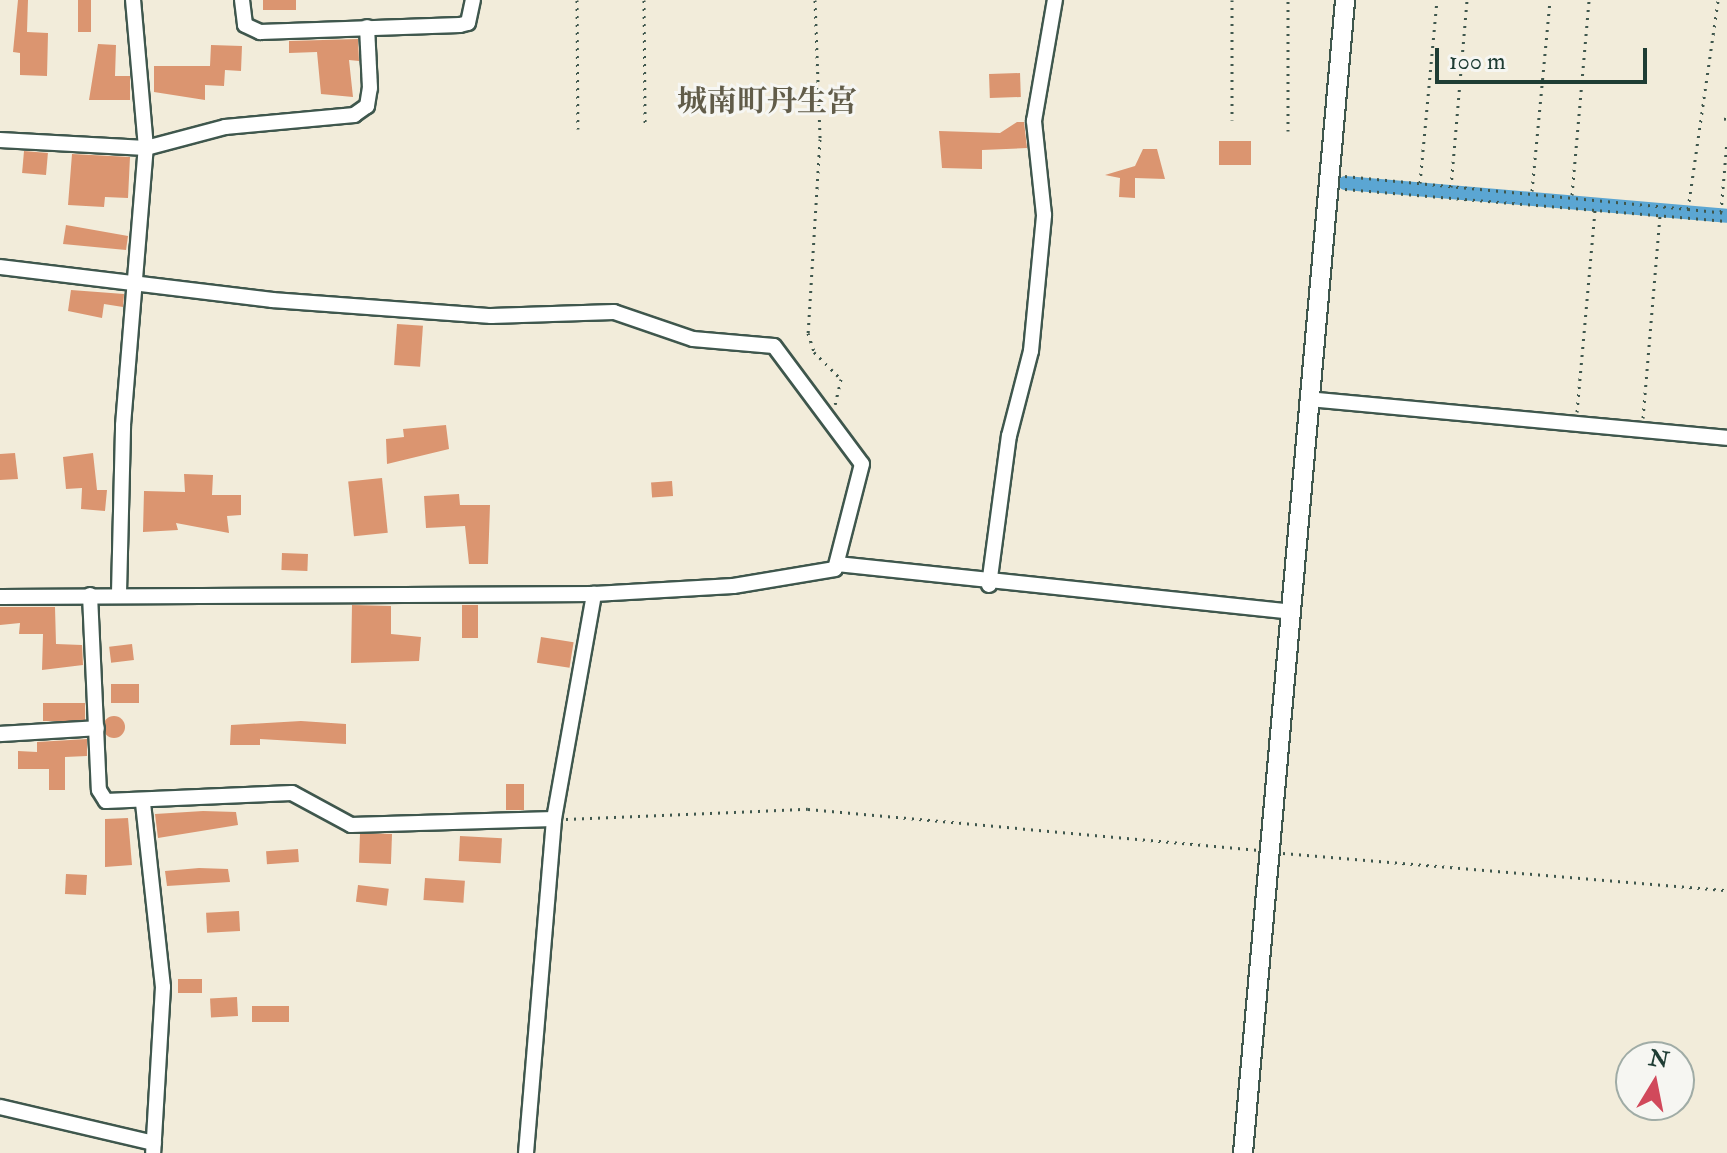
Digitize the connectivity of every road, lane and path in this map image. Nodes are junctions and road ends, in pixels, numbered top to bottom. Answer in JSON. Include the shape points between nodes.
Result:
{"nodes":[{"id":1,"x":133,"y":0,"type":"edge"},
{"id":2,"x":242,"y":0,"type":"edge"},
{"id":3,"x":473,"y":0,"type":"edge"},
{"id":4,"x":577,"y":0,"type":"edge"},
{"id":5,"x":644,"y":0,"type":"edge"},
{"id":6,"x":815,"y":0,"type":"edge"},
{"id":7,"x":1055,"y":0,"type":"edge"},
{"id":8,"x":1232,"y":0,"type":"edge"},
{"id":9,"x":1288,"y":0,"type":"edge"},
{"id":10,"x":1345,"y":0,"type":"edge"},
{"id":11,"x":1437,"y":0,"type":"edge"},
{"id":12,"x":1467,"y":0,"type":"edge"},
{"id":13,"x":1550,"y":0,"type":"edge"},
{"id":14,"x":1589,"y":0,"type":"edge"},
{"id":15,"x":1718,"y":0,"type":"edge"},
{"id":16,"x":367,"y":27,"type":"junction"},
{"id":17,"x":1232,"y":120,"type":"dead end"},
{"id":18,"x":645,"y":126,"type":"dead end"},
{"id":19,"x":578,"y":129,"type":"dead end"},
{"id":20,"x":1288,"y":131,"type":"dead end"},
{"id":21,"x":0,"y":140,"type":"edge"},
{"id":22,"x":1727,"y":141,"type":"edge"},
{"id":23,"x":146,"y":148,"type":"junction"},
{"id":24,"x":1342,"y":175,"type":"dead end"},
{"id":25,"x":1420,"y":184,"type":"junction"},
{"id":26,"x":1451,"y":187,"type":"junction"},
{"id":27,"x":1342,"y":189,"type":"dead end"},
{"id":28,"x":1532,"y":192,"type":"junction"},
{"id":29,"x":1572,"y":197,"type":"junction"},
{"id":30,"x":1595,"y":209,"type":"junction"},
{"id":31,"x":1688,"y":209,"type":"junction"},
{"id":32,"x":1721,"y":212,"type":"junction"},
{"id":33,"x":1727,"y":213,"type":"edge"},
{"id":34,"x":1660,"y":215,"type":"junction"},
{"id":35,"x":1727,"y":221,"type":"edge"},
{"id":36,"x":0,"y":267,"type":"edge"},
{"id":37,"x":134,"y":286,"type":"junction"},
{"id":38,"x":1308,"y":399,"type":"junction"},
{"id":39,"x":832,"y":419,"type":"junction"},
{"id":40,"x":1576,"y":424,"type":"junction"},
{"id":41,"x":1642,"y":430,"type":"junction"},
{"id":42,"x":1727,"y":438,"type":"edge"},
{"id":43,"x":837,"y":564,"type":"junction"},
{"id":44,"x":989,"y":585,"type":"junction"},
{"id":45,"x":119,"y":593,"type":"junction"},
{"id":46,"x":594,"y":594,"type":"junction"},
{"id":47,"x":90,"y":595,"type":"junction"},
{"id":48,"x":0,"y":597,"type":"edge"},
{"id":49,"x":1291,"y":612,"type":"junction"},
{"id":50,"x":97,"y":728,"type":"junction"},
{"id":51,"x":0,"y":734,"type":"edge"},
{"id":52,"x":143,"y":803,"type":"junction"},
{"id":53,"x":554,"y":819,"type":"junction"},
{"id":54,"x":1269,"y":852,"type":"junction"},
{"id":55,"x":1727,"y":890,"type":"edge"},
{"id":56,"x":0,"y":1107,"type":"edge"},
{"id":57,"x":154,"y":1148,"type":"edge"},
{"id":58,"x":526,"y":1153,"type":"edge"},
{"id":59,"x":1243,"y":1153,"type":"edge"}],
"edges":[{"from":1,"to":23,"type":"street"},
{"from":2,"to":16,"type":"street","via":[[250,31]]},
{"from":3,"to":16,"type":"street","via":[[468,23]]},
{"from":4,"to":19,"type":"path"},
{"from":5,"to":18,"type":"path"},
{"from":6,"to":39,"type":"path","via":[[820,139],[808,333],[814,352],[841,379]]},
{"from":7,"to":44,"type":"street","via":[[1034,121],[1044,215],[1031,351],[1009,436]]},
{"from":8,"to":17,"type":"path"},
{"from":9,"to":20,"type":"path"},
{"from":10,"to":38,"type":"street"},
{"from":11,"to":25,"type":"path"},
{"from":12,"to":26,"type":"path"},
{"from":13,"to":28,"type":"path"},
{"from":14,"to":29,"type":"path"},
{"from":15,"to":31,"type":"path"},
{"from":16,"to":23,"type":"street","via":[[371,78],[362,111],[225,127]]},
{"from":21,"to":23,"type":"street"},
{"from":22,"to":32,"type":"path"},
{"from":23,"to":37,"type":"street"},
{"from":24,"to":25,"type":"path"},
{"from":25,"to":26,"type":"path"},
{"from":26,"to":28,"type":"path"},
{"from":27,"to":30,"type":"path"},
{"from":28,"to":29,"type":"path"},
{"from":29,"to":31,"type":"path"},
{"from":30,"to":34,"type":"path"},
{"from":30,"to":40,"type":"path"},
{"from":31,"to":32,"type":"path"},
{"from":32,"to":33,"type":"path"},
{"from":34,"to":35,"type":"path"},
{"from":34,"to":41,"type":"path"},
{"from":36,"to":37,"type":"street"},
{"from":37,"to":39,"type":"street","via":[[491,316],[614,312],[693,339],[774,346]]},
{"from":37,"to":45,"type":"street"},
{"from":38,"to":40,"type":"street"},
{"from":38,"to":49,"type":"street"},
{"from":39,"to":43,"type":"street","via":[[862,464]]},
{"from":40,"to":41,"type":"street"},
{"from":41,"to":42,"type":"street"},
{"from":43,"to":44,"type":"street"},
{"from":43,"to":46,"type":"street","via":[[733,586]]},
{"from":44,"to":49,"type":"street"},
{"from":45,"to":46,"type":"street"},
{"from":45,"to":47,"type":"street"},
{"from":46,"to":53,"type":"street"},
{"from":47,"to":48,"type":"street"},
{"from":47,"to":50,"type":"street"},
{"from":49,"to":54,"type":"street"},
{"from":50,"to":51,"type":"street"},
{"from":50,"to":52,"type":"street","via":[[100,794],[111,804]]},
{"from":52,"to":53,"type":"street","via":[[292,793],[351,825]]},
{"from":52,"to":57,"type":"street","via":[[163,987]]},
{"from":53,"to":54,"type":"path","via":[[808,809]]},
{"from":53,"to":58,"type":"street"},
{"from":54,"to":55,"type":"path"},
{"from":54,"to":59,"type":"street"},
{"from":56,"to":57,"type":"street"}]}
